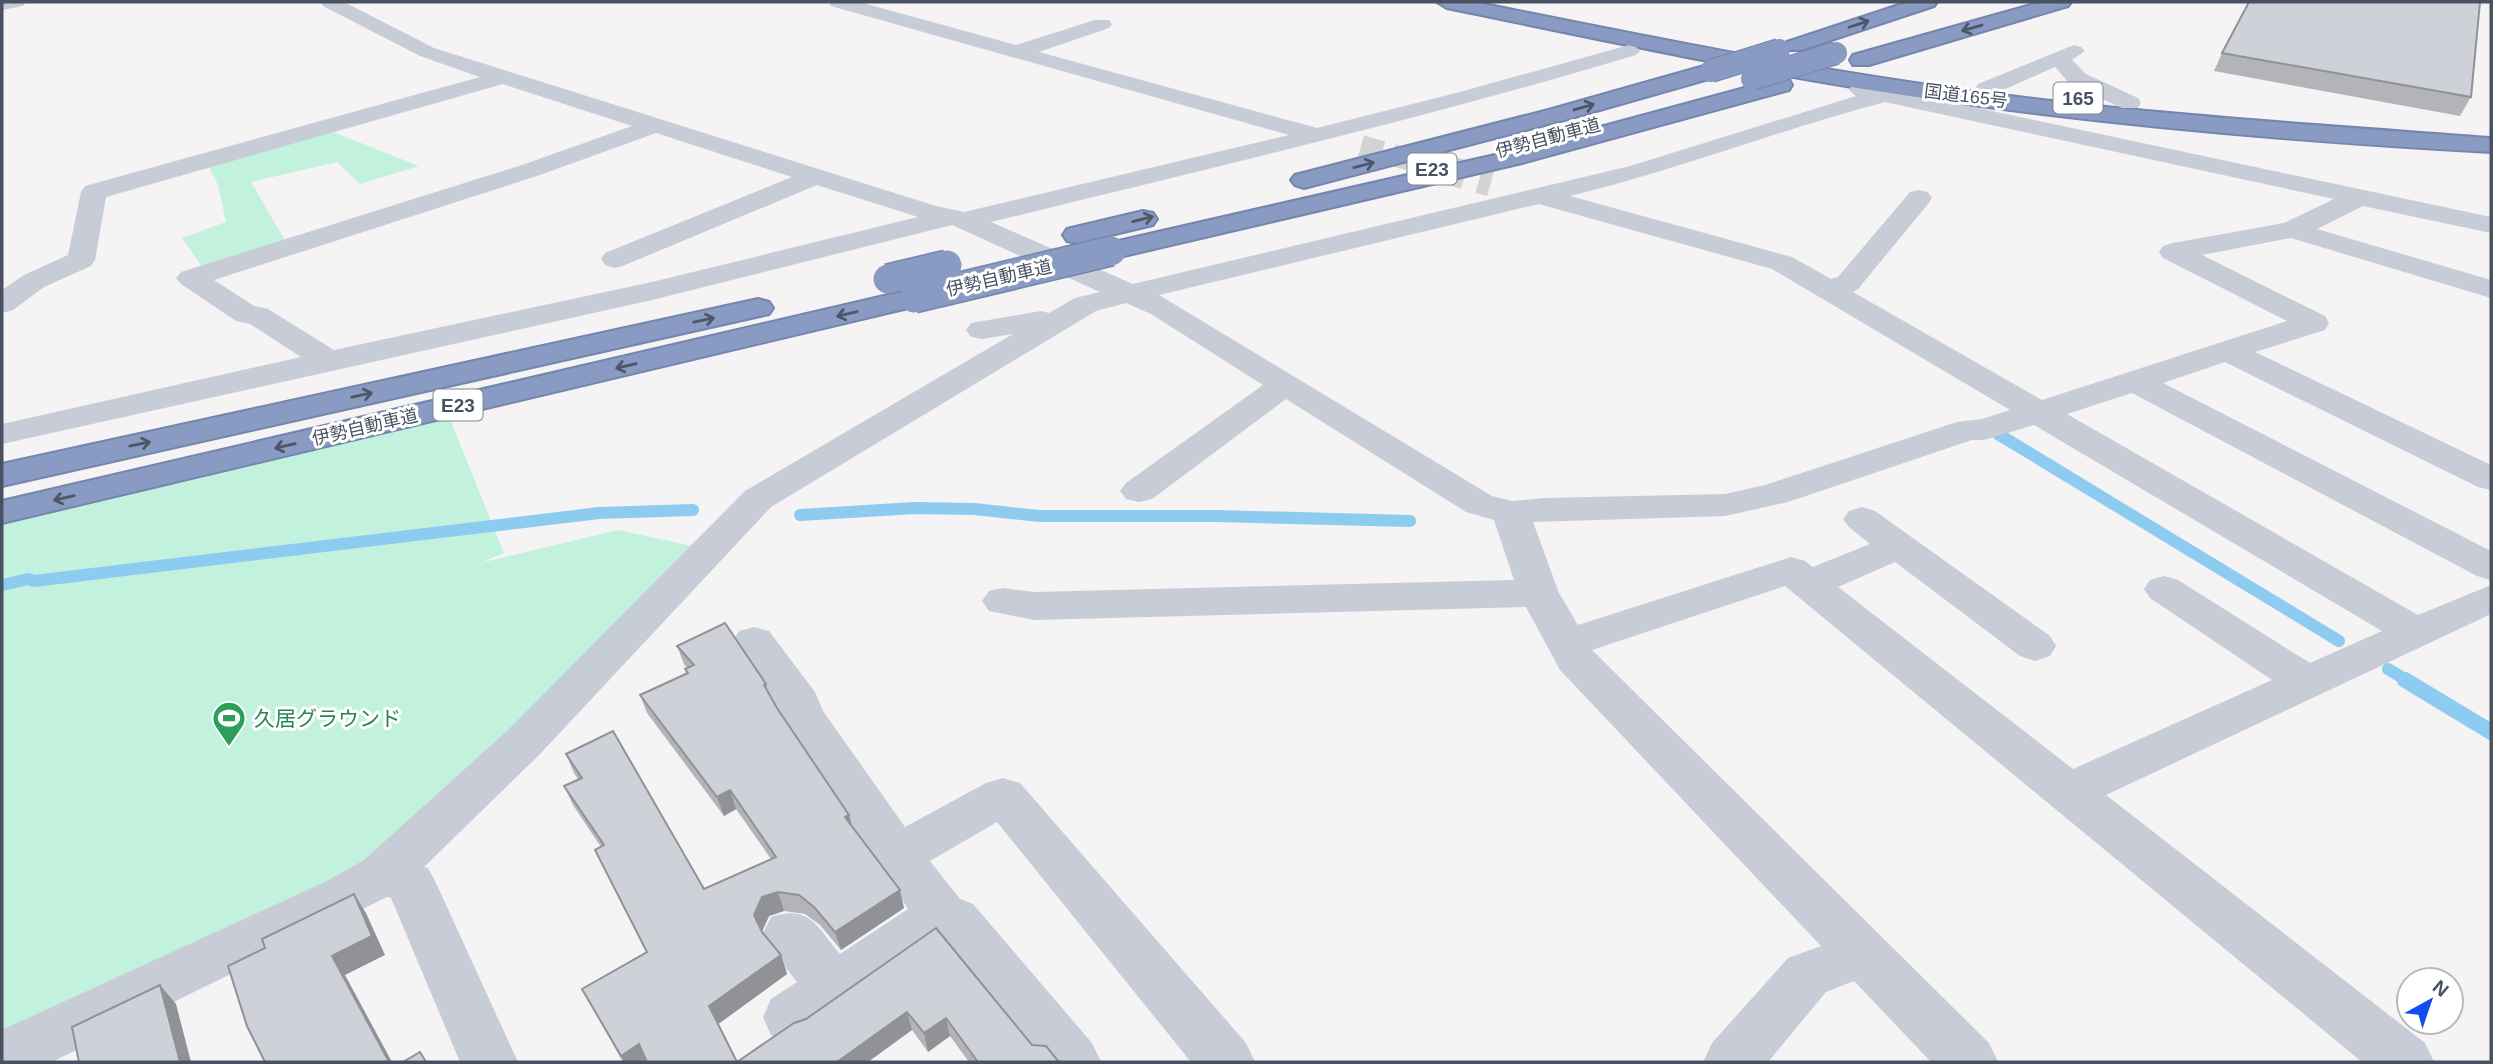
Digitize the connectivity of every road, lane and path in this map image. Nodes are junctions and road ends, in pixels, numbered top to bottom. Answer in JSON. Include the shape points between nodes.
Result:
{"nodes":[{"id":1,"x":16,"y":2,"type":"edge"},
{"id":2,"x":330,"y":2,"type":"edge"},
{"id":3,"x":838,"y":2,"type":"edge"},
{"id":4,"x":1447,"y":2,"type":"edge"},
{"id":5,"x":1489,"y":2,"type":"edge"},
{"id":6,"x":1927,"y":2,"type":"edge"},
{"id":7,"x":2061,"y":2,"type":"edge"},
{"id":8,"x":2,"y":4,"type":"edge"},
{"id":9,"x":1962,"y":10,"type":"dead end"},
{"id":10,"x":1102,"y":24,"type":"dead end"},
{"id":11,"x":1673,"y":48,"type":"junction"},
{"id":12,"x":1020,"y":51,"type":"junction"},
{"id":13,"x":1629,"y":51,"type":"dead end"},
{"id":14,"x":504,"y":77,"type":"junction"},
{"id":15,"x":1886,"y":95,"type":"junction"},
{"id":16,"x":2002,"y":97,"type":"junction"},
{"id":17,"x":2130,"y":103,"type":"junction"},
{"id":18,"x":2167,"y":118,"type":"junction"},
{"id":19,"x":656,"y":125,"type":"junction"},
{"id":20,"x":2491,"y":131,"type":"edge"},
{"id":21,"x":1314,"y":135,"type":"junction"},
{"id":22,"x":2110,"y":142,"type":"junction"},
{"id":23,"x":2491,"y":145,"type":"edge"},
{"id":24,"x":1361,"y":146,"type":"tunnel mouth"},
{"id":25,"x":2152,"y":148,"type":"junction"},
{"id":26,"x":816,"y":176,"type":"junction"},
{"id":27,"x":1492,"y":182,"type":"tunnel mouth"},
{"id":28,"x":1285,"y":184,"type":"dead end"},
{"id":29,"x":1541,"y":196,"type":"junction"},
{"id":30,"x":1919,"y":198,"type":"dead end"},
{"id":31,"x":2358,"y":198,"type":"junction"},
{"id":32,"x":1168,"y":213,"type":"dead end"},
{"id":33,"x":958,"y":219,"type":"junction"},
{"id":34,"x":2491,"y":226,"type":"edge"},
{"id":35,"x":2292,"y":230,"type":"junction"},
{"id":36,"x":1111,"y":251,"type":"junction"},
{"id":37,"x":615,"y":259,"type":"dead end"},
{"id":38,"x":901,"y":288,"type":"junction"},
{"id":39,"x":2491,"y":289,"type":"edge"},
{"id":40,"x":1831,"y":290,"type":"junction"},
{"id":41,"x":1130,"y":293,"type":"junction"},
{"id":42,"x":2,"y":304,"type":"edge"},
{"id":43,"x":1064,"y":316,"type":"junction"},
{"id":44,"x":982,"y":330,"type":"dead end"},
{"id":45,"x":2227,"y":351,"type":"junction"},
{"id":46,"x":329,"y":361,"type":"junction"},
{"id":47,"x":2136,"y":382,"type":"junction"},
{"id":48,"x":1285,"y":384,"type":"junction"},
{"id":49,"x":2039,"y":412,"type":"junction"},
{"id":50,"x":2,"y":434,"type":"edge"},
{"id":51,"x":2,"y":475,"type":"edge"},
{"id":52,"x":2491,"y":479,"type":"edge"},
{"id":53,"x":1139,"y":491,"type":"dead end"},
{"id":54,"x":2,"y":512,"type":"edge"},
{"id":55,"x":1511,"y":513,"type":"junction"},
{"id":56,"x":1862,"y":519,"type":"dead end"},
{"id":57,"x":1899,"y":546,"type":"junction"},
{"id":58,"x":2491,"y":567,"type":"edge"},
{"id":59,"x":1809,"y":584,"type":"junction"},
{"id":60,"x":2164,"y":589,"type":"dead end"},
{"id":61,"x":1539,"y":593,"type":"junction"},
{"id":62,"x":1003,"y":601,"type":"dead end"},
{"id":63,"x":2485,"y":607,"type":"edge"},
{"id":64,"x":2415,"y":632,"type":"junction"},
{"id":65,"x":754,"y":641,"type":"dead end"},
{"id":66,"x":1566,"y":644,"type":"junction"},
{"id":67,"x":2035,"y":646,"type":"dead end"},
{"id":68,"x":2308,"y":683,"type":"junction"},
{"id":69,"x":2067,"y":792,"type":"junction"},
{"id":70,"x":897,"y":855,"type":"junction"},
{"id":71,"x":382,"y":875,"type":"junction"},
{"id":72,"x":941,"y":915,"type":"junction"},
{"id":73,"x":790,"y":933,"type":"dead end"},
{"id":74,"x":1861,"y":954,"type":"junction"},
{"id":75,"x":25,"y":1055,"type":"edge"},
{"id":76,"x":489,"y":1062,"type":"edge"},
{"id":77,"x":1072,"y":1062,"type":"edge"},
{"id":78,"x":1226,"y":1062,"type":"edge"},
{"id":79,"x":1732,"y":1062,"type":"edge"},
{"id":80,"x":1969,"y":1062,"type":"edge"},
{"id":81,"x":2405,"y":1062,"type":"edge"}],
"edges":[{"from":1,"to":8,"type":"street"},
{"from":2,"to":14,"type":"street","via":[[427,52]]},
{"from":3,"to":12,"type":"street"},
{"from":4,"to":11,"type":"highway","name":"国道165号","number":"165"},
{"from":5,"to":16,"type":"highway","name":"国道165号","number":"165"},
{"from":28,"to":6,"type":"highway","name":"伊勢自動車道","number":"E23","one_way":true,"bridge":true,"via":[[1560,114]]},
{"from":7,"to":36,"type":"highway","one_way":true,"via":[[1513,158]]},
{"from":9,"to":36,"type":"highway","name":"伊勢自動車道","number":"E23","bridge":true,"via":[[1752,79],[1376,185]]},
{"from":10,"to":12,"type":"street"},
{"from":11,"to":15,"type":"street"},
{"from":11,"to":16,"type":"highway","name":"国道165号","number":"165","via":[[1890,86]]},
{"from":12,"to":21,"type":"street"},
{"from":13,"to":21,"type":"street"},
{"from":14,"to":19,"type":"street"},
{"from":14,"to":42,"type":"street","via":[[94,192],[81,260],[34,281]]},
{"from":15,"to":22,"type":"street"},
{"from":15,"to":29,"type":"street","via":[[1638,172]]},
{"from":16,"to":17,"type":"highway","name":"国道165号","number":"165"},
{"from":16,"to":17,"type":"street","via":[[2066,55],[2078,79]]},
{"from":16,"to":18,"type":"highway","name":"国道165号","number":"165"},
{"from":16,"to":22,"type":"street","via":[[2013,110],[2037,121]]},
{"from":16,"to":25,"type":"street"},
{"from":17,"to":20,"type":"highway","name":"国道165号","number":"165"},
{"from":18,"to":23,"type":"highway","name":"国道165号","number":"165"},
{"from":18,"to":25,"type":"street","via":[[2146,124],[2142,130]]},
{"from":19,"to":26,"type":"street"},
{"from":19,"to":46,"type":"street","via":[[531,170],[191,278]]},
{"from":21,"to":24,"type":"street"},
{"from":21,"to":33,"type":"street"},
{"from":22,"to":31,"type":"street"},
{"from":25,"to":31,"type":"street"},
{"from":26,"to":33,"type":"street"},
{"from":26,"to":37,"type":"street"},
{"from":27,"to":29,"type":"street"},
{"from":29,"to":40,"type":"street","via":[[1782,263]]},
{"from":29,"to":41,"type":"street"},
{"from":30,"to":40,"type":"street","via":[[1848,283]]},
{"from":31,"to":34,"type":"street"},
{"from":31,"to":35,"type":"street"},
{"from":38,"to":32,"type":"highway","name":"伊勢自動車道","one_way":true,"bridge":true},
{"from":33,"to":41,"type":"street"},
{"from":33,"to":46,"type":"street"},
{"from":35,"to":39,"type":"street"},
{"from":35,"to":45,"type":"street","via":[[2173,251],[2314,323]]},
{"from":36,"to":38,"type":"highway","name":"伊勢自動車道","bridge":true},
{"from":51,"to":38,"type":"highway","name":"伊勢自動車道","number":"E23","one_way":true},
{"from":38,"to":54,"type":"highway","name":"伊勢自動車道","number":"E23","one_way":true},
{"from":40,"to":49,"type":"street"},
{"from":41,"to":43,"type":"street","via":[[1086,304]]},
{"from":41,"to":48,"type":"street","via":[[1162,307]]},
{"from":43,"to":44,"type":"street"},
{"from":43,"to":71,"type":"street","via":[[758,499],[524,742]]},
{"from":45,"to":47,"type":"street"},
{"from":45,"to":52,"type":"street"},
{"from":46,"to":50,"type":"street"},
{"from":47,"to":49,"type":"street"},
{"from":47,"to":58,"type":"street"},
{"from":48,"to":53,"type":"street"},
{"from":48,"to":55,"type":"street","via":[[1479,503]]},
{"from":49,"to":55,"type":"street","via":[[1984,430],[1969,429],[1775,494],[1725,505]]},
{"from":49,"to":64,"type":"street"},
{"from":55,"to":61,"type":"street"},
{"from":56,"to":57,"type":"street"},
{"from":57,"to":59,"type":"street"},
{"from":57,"to":67,"type":"street"},
{"from":59,"to":66,"type":"street","via":[[1791,570]]},
{"from":59,"to":69,"type":"street"},
{"from":60,"to":68,"type":"street"},
{"from":61,"to":62,"type":"street","via":[[1035,606]]},
{"from":61,"to":66,"type":"street"},
{"from":63,"to":64,"type":"street"},
{"from":64,"to":68,"type":"street"},
{"from":65,"to":70,"type":"street"},
{"from":66,"to":74,"type":"street","via":[[1575,659]]},
{"from":68,"to":69,"type":"street"},
{"from":69,"to":81,"type":"street"},
{"from":70,"to":72,"type":"street"},
{"from":70,"to":78,"type":"street","via":[[1003,796]]},
{"from":71,"to":75,"type":"street"},
{"from":71,"to":76,"type":"street","via":[[410,883]]},
{"from":72,"to":73,"type":"street","via":[[812,1003]]},
{"from":72,"to":77,"type":"street","via":[[954,920]]},
{"from":74,"to":79,"type":"street","via":[[1807,975]]},
{"from":74,"to":80,"type":"street"}]}
